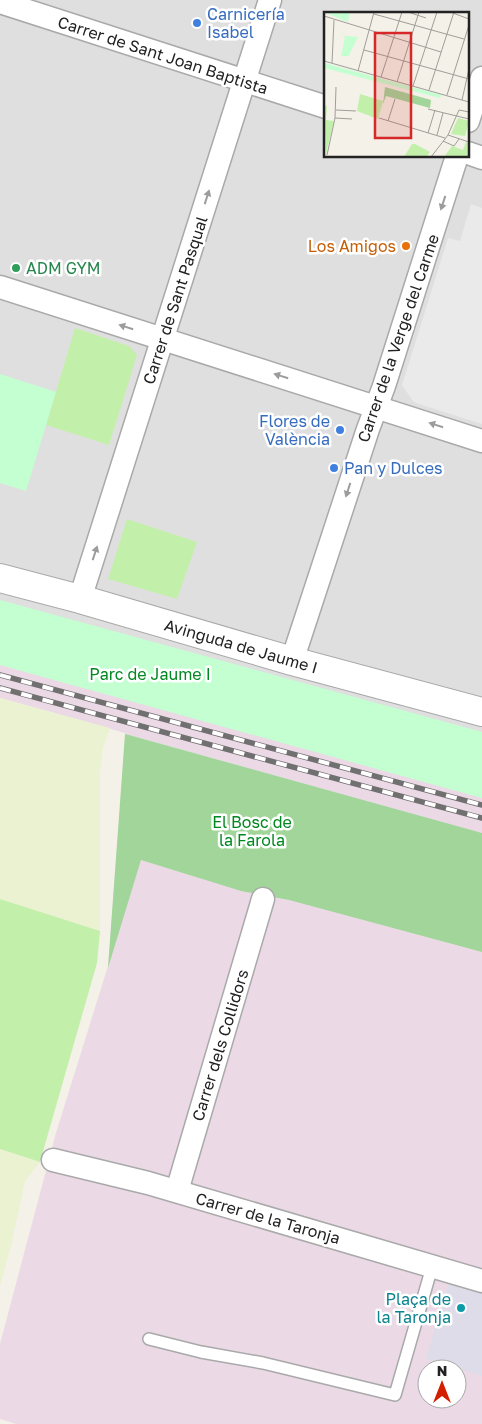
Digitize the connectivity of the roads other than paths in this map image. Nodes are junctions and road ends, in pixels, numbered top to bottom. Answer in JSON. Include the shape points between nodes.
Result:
{"nodes":[{"id":1,"x":270,"y":0,"type":"edge"},
{"id":2,"x":0,"y":2,"type":"edge"},
{"id":3,"x":482,"y":78,"type":"edge"},
{"id":4,"x":244,"y":80,"type":"junction"},
{"id":5,"x":324,"y":106,"type":"edge"},
{"id":6,"x":470,"y":115,"type":"edge"},
{"id":7,"x":470,"y":154,"type":"edge"},
{"id":8,"x":456,"y":158,"type":"edge"},
{"id":9,"x":482,"y":158,"type":"edge"},
{"id":10,"x":0,"y":287,"type":"edge"},
{"id":11,"x":162,"y":338,"type":"junction"},
{"id":12,"x":376,"y":406,"type":"junction"},
{"id":13,"x":482,"y":441,"type":"edge"},
{"id":14,"x":0,"y":578,"type":"edge"},
{"id":15,"x":80,"y":599,"type":"junction"},
{"id":16,"x":292,"y":662,"type":"junction"},
{"id":17,"x":482,"y":712,"type":"edge"},
{"id":18,"x":264,"y":899,"type":"dead end"},
{"id":19,"x":53,"y":1160,"type":"dead end"},
{"id":20,"x":177,"y":1192,"type":"junction"},
{"id":21,"x":432,"y":1266,"type":"junction"},
{"id":22,"x":482,"y":1282,"type":"edge"},
{"id":23,"x":149,"y":1340,"type":"dead end"}],
"edges":[{"from":1,"to":4,"type":"street","name":"Carrer de Sant Pasqual"},
{"from":2,"to":4,"type":"street","name":"Carrer de Sant Joan Baptista"},
{"from":3,"to":6,"type":"street"},
{"from":4,"to":5,"type":"street","name":"Carrer de Sant Joan Baptista"},
{"from":11,"to":4,"type":"street","name":"Carrer de Sant Pasqual","one_way":true},
{"from":7,"to":9,"type":"street"},
{"from":8,"to":12,"type":"street","name":"Carrer de la Verge del Carme","one_way":true},
{"from":11,"to":10,"type":"street","one_way":true},
{"from":12,"to":11,"type":"street","one_way":true},
{"from":15,"to":11,"type":"street","name":"Carrer de Sant Pasqual","one_way":true},
{"from":13,"to":12,"type":"street","one_way":true},
{"from":12,"to":16,"type":"street","name":"Carrer de la Verge del Carme","one_way":true},
{"from":14,"to":15,"type":"street","name":"Avinguda de Jaume I"},
{"from":15,"to":16,"type":"street","name":"Avinguda de Jaume I"},
{"from":16,"to":17,"type":"street","name":"Avinguda de Jaume I"},
{"from":18,"to":20,"type":"street","name":"Carrer dels Collidors"},
{"from":19,"to":20,"type":"street","name":"Carrer de la Taronja"},
{"from":20,"to":21,"type":"street","name":"Carrer de la Taronja"},
{"from":21,"to":22,"type":"street","name":"Carrer de la Taronja"},
{"from":21,"to":23,"type":"lane","via":[[395,1395],[264,1363]]}]}
